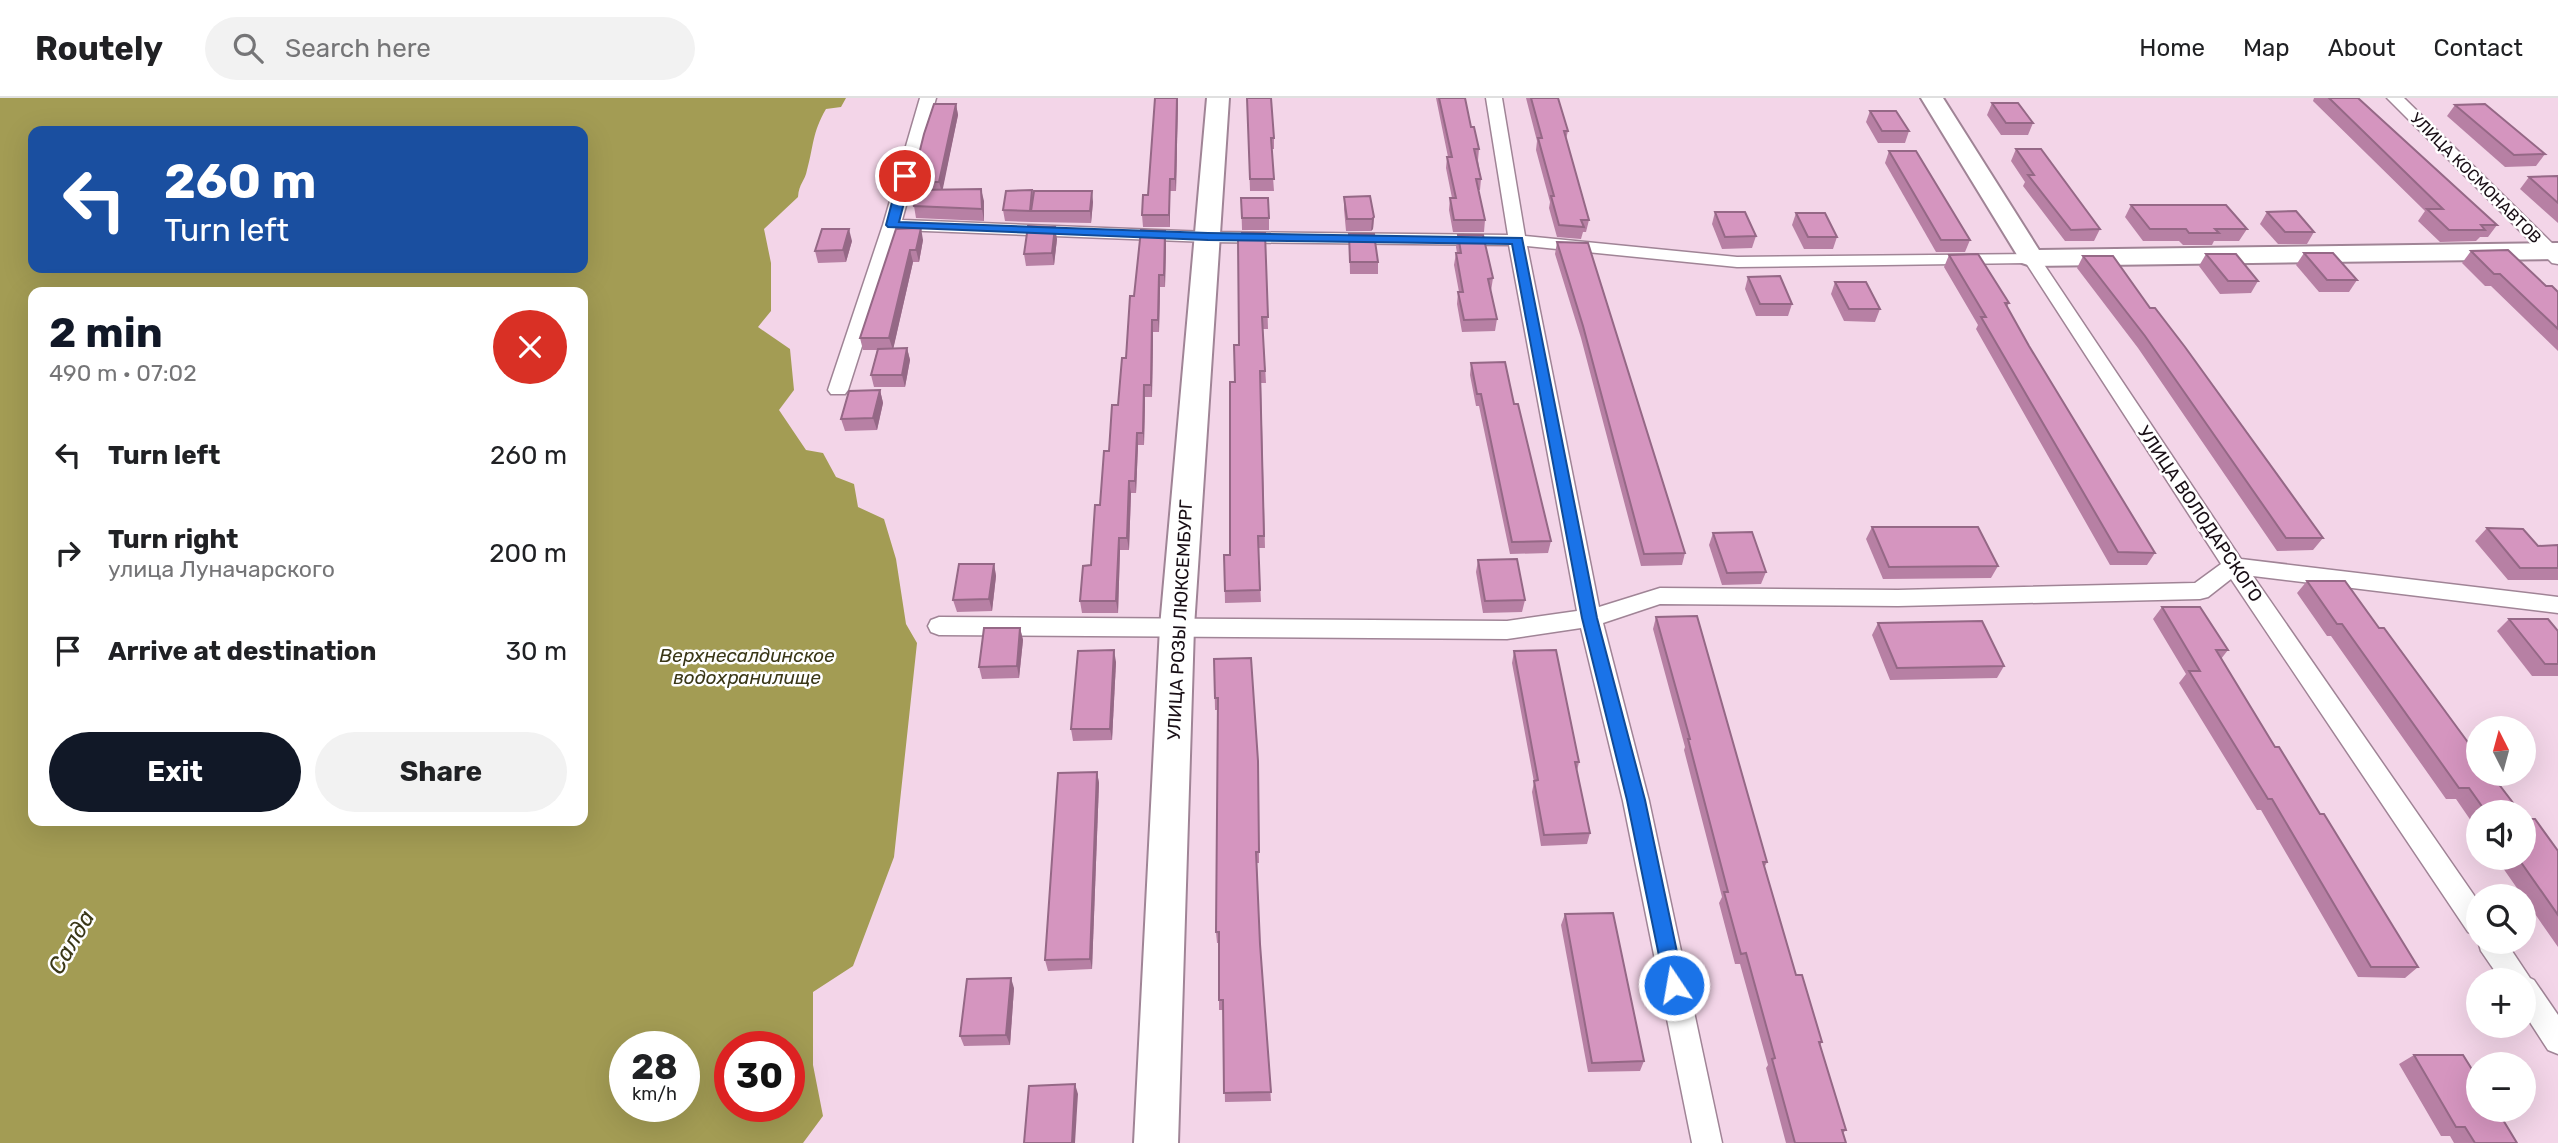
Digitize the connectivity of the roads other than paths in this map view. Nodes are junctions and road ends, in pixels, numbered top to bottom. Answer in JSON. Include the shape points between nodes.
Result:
{"nodes":[{"id":1,"x":928,"y":98,"type":"edge"},
{"id":2,"x":1218,"y":98,"type":"edge"},
{"id":3,"x":1494,"y":98,"type":"edge"},
{"id":4,"x":1932,"y":98,"type":"edge"},
{"id":5,"x":2395,"y":98,"type":"edge"},
{"id":6,"x":892,"y":225,"type":"junction"},
{"id":7,"x":1208,"y":237,"type":"junction"},
{"id":8,"x":1517,"y":240,"type":"junction"},
{"id":9,"x":2555,"y":253,"type":"edge"},
{"id":10,"x":2031,"y":258,"type":"junction"},
{"id":11,"x":838,"y":390,"type":"dead end"},
{"id":12,"x":2234,"y":566,"type":"junction"},
{"id":13,"x":2558,"y":605,"type":"edge"},
{"id":14,"x":1590,"y":618,"type":"junction"},
{"id":15,"x":939,"y":626,"type":"dead end"},
{"id":16,"x":1177,"y":626,"type":"junction"},
{"id":17,"x":2466,"y":905,"type":"edge"},
{"id":18,"x":2536,"y":1007,"type":"edge"},
{"id":19,"x":2558,"y":1040,"type":"edge"},
{"id":20,"x":1156,"y":1143,"type":"edge"},
{"id":21,"x":1707,"y":1143,"type":"edge"}],
"edges":[{"from":1,"to":6,"type":"street"},
{"from":2,"to":7,"type":"street","name":"УЛИЦА РОЗЫ ЛЮКСЕМБУРГ"},
{"from":3,"to":8,"type":"street"},
{"from":4,"to":10,"type":"street","name":"УЛИЦА ВОЛОДАРСКОГО"},
{"from":5,"to":9,"type":"street","name":"УЛИЦА КОСМОНАВТОВ"},
{"from":6,"to":7,"type":"street"},
{"from":6,"to":11,"type":"street"},
{"from":7,"to":8,"type":"street"},
{"from":7,"to":16,"type":"street","name":"УЛИЦА РОЗЫ ЛЮКСЕМБУРГ"},
{"from":8,"to":10,"type":"street","via":[[1737,262]]},
{"from":8,"to":14,"type":"street"},
{"from":9,"to":10,"type":"street"},
{"from":10,"to":12,"type":"street","name":"УЛИЦА ВОЛОДАРСКОГО"},
{"from":12,"to":13,"type":"street"},
{"from":12,"to":14,"type":"street","via":[[2200,591],[1898,598],[1660,596]]},
{"from":12,"to":17,"type":"street","name":"УЛИЦА ВОЛОДАРСКОГО"},
{"from":14,"to":16,"type":"street","via":[[1507,630]]},
{"from":14,"to":21,"type":"street","via":[[1636,800]]},
{"from":15,"to":16,"type":"street"},
{"from":16,"to":20,"type":"street","name":"УЛИЦА РОЗЫ ЛЮКСЕМБУРГ"},
{"from":18,"to":19,"type":"street"}]}
